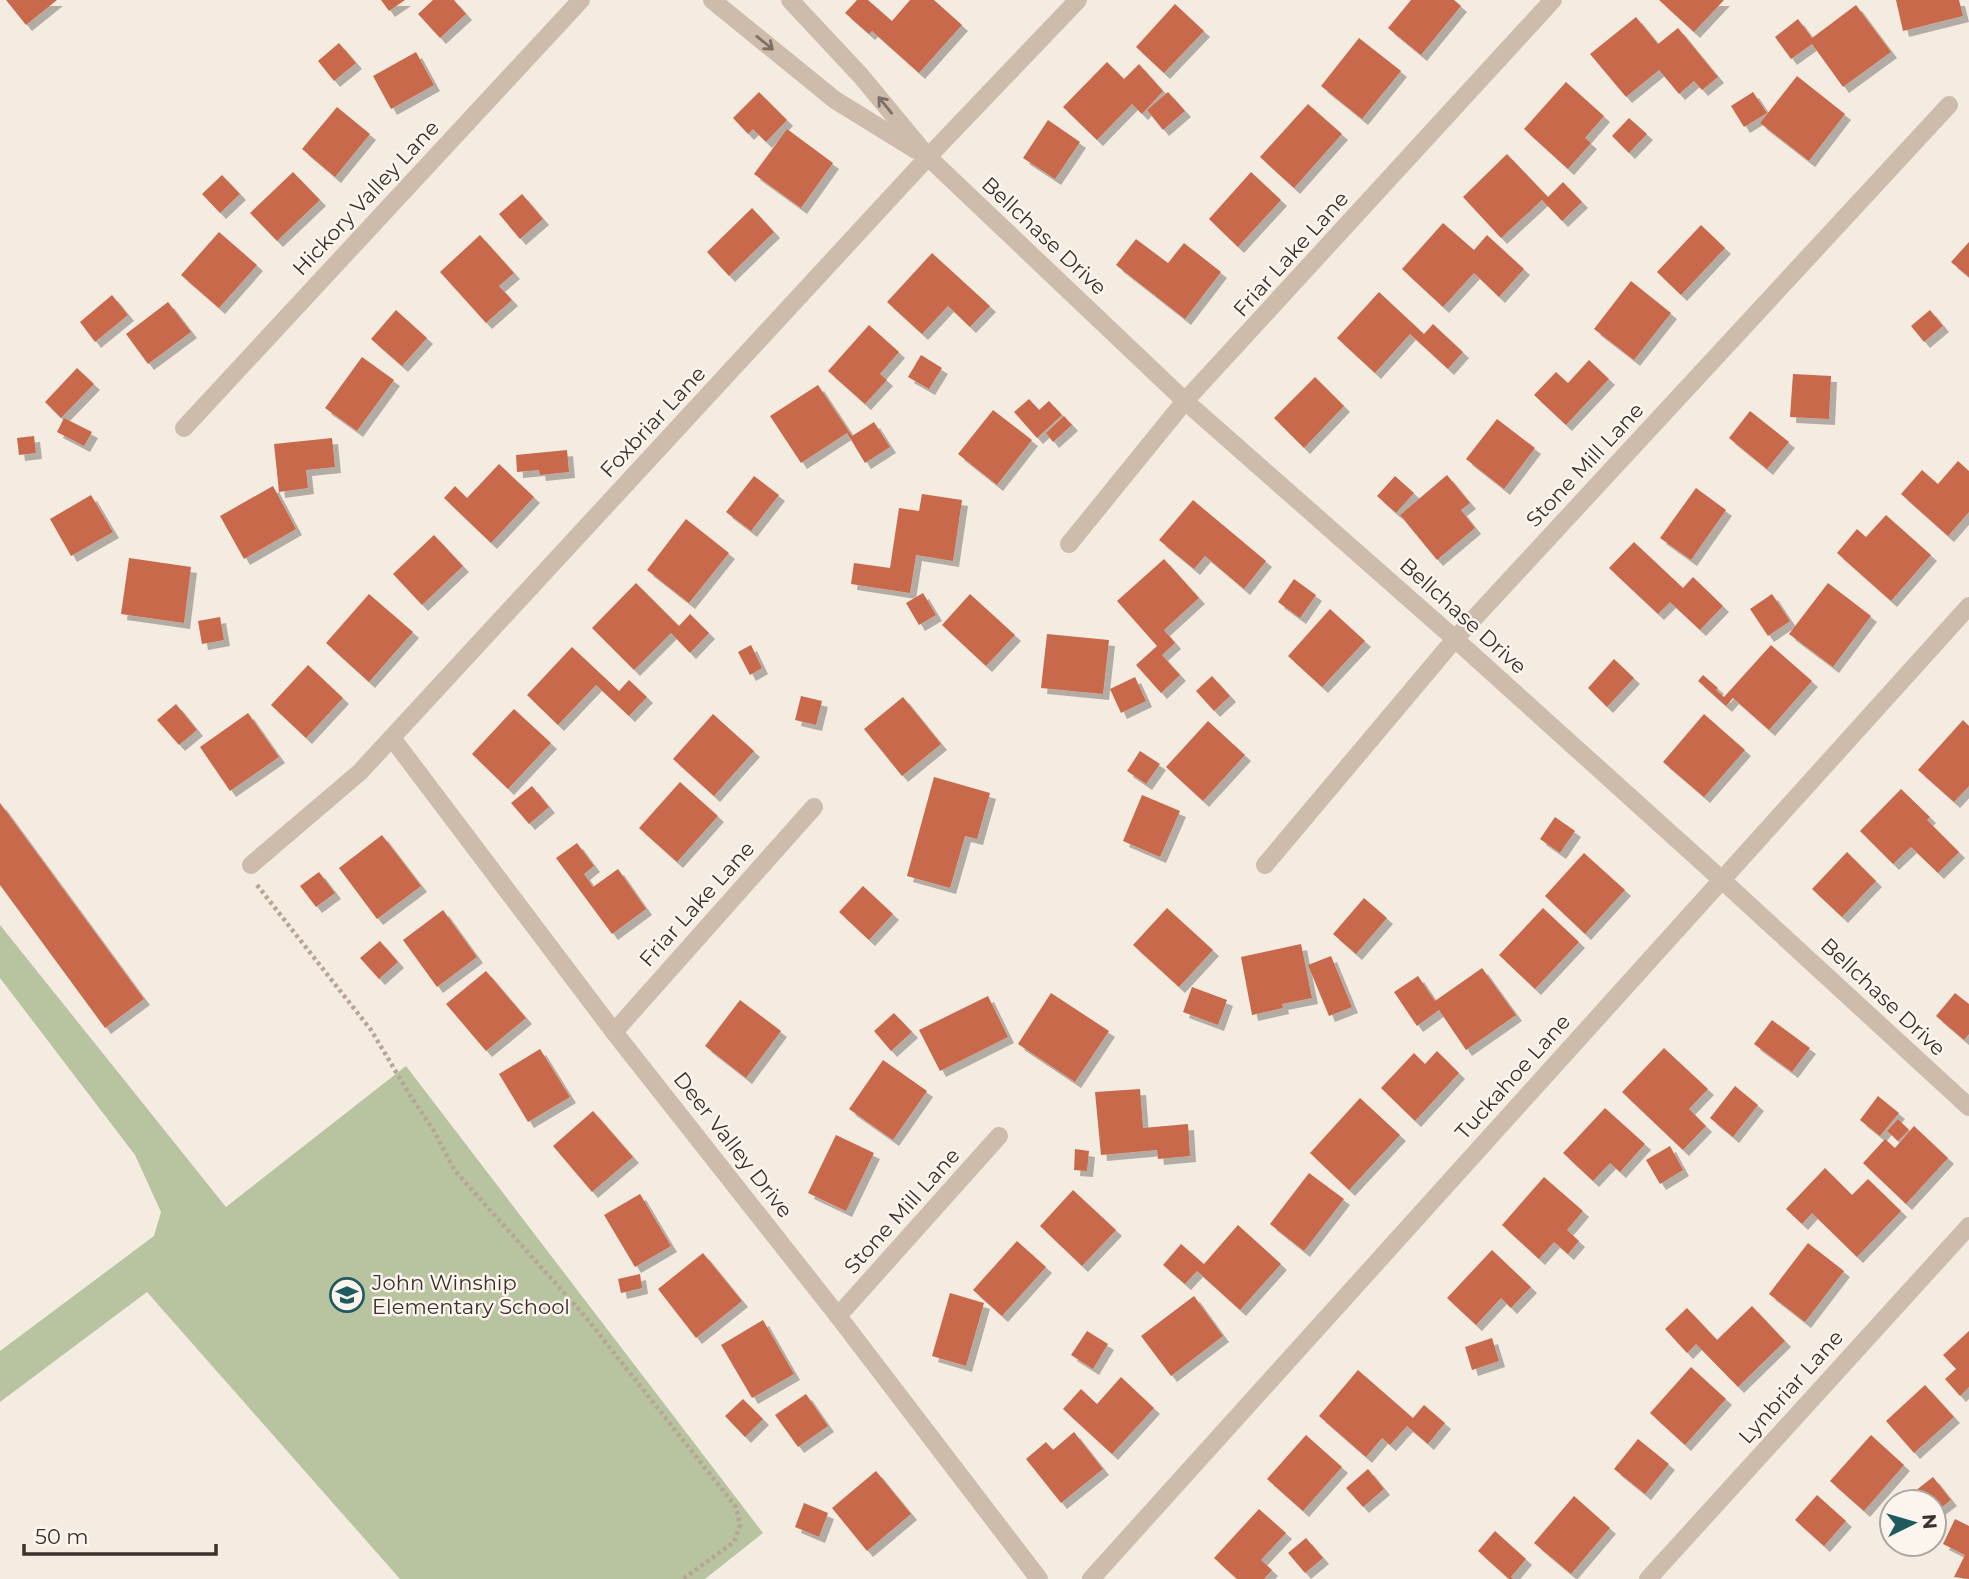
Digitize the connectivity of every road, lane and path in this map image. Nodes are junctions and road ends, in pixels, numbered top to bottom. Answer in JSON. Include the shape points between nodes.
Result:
{"nodes":[{"id":1,"x":581,"y":0,"type":"edge"},
{"id":2,"x":712,"y":0,"type":"edge"},
{"id":3,"x":790,"y":0,"type":"edge"},
{"id":4,"x":1078,"y":0,"type":"edge"},
{"id":5,"x":1553,"y":0,"type":"edge"},
{"id":6,"x":1949,"y":105,"type":"dead end"},
{"id":7,"x":928,"y":157,"type":"junction"},
{"id":8,"x":1185,"y":401,"type":"junction"},
{"id":9,"x":184,"y":428,"type":"dead end"},
{"id":10,"x":1069,"y":544,"type":"dead end"},
{"id":11,"x":1969,"y":606,"type":"edge"},
{"id":12,"x":1455,"y":639,"type":"junction"},
{"id":13,"x":392,"y":738,"type":"junction"},
{"id":14,"x":814,"y":807,"type":"dead end"},
{"id":15,"x":251,"y":865,"type":"joint"},
{"id":16,"x":1265,"y":865,"type":"dead end"},
{"id":17,"x":1722,"y":880,"type":"junction"},
{"id":18,"x":614,"y":1032,"type":"junction"},
{"id":19,"x":1969,"y":1107,"type":"edge"},
{"id":20,"x":999,"y":1136,"type":"dead end"},
{"id":21,"x":1969,"y":1226,"type":"edge"},
{"id":22,"x":838,"y":1316,"type":"junction"},
{"id":23,"x":683,"y":1579,"type":"edge"},
{"id":24,"x":1039,"y":1579,"type":"edge"},
{"id":25,"x":1091,"y":1579,"type":"edge"},
{"id":26,"x":1647,"y":1579,"type":"edge"}],
"edges":[{"from":1,"to":9,"type":"street","name":"Hickory Valley Lane"},
{"from":2,"to":7,"type":"street","name":"Bellchase Drive","one_way":true,"via":[[835,100]]},
{"from":7,"to":3,"type":"street","name":"Bellchase Drive","one_way":true},
{"from":4,"to":7,"type":"street","name":"Foxbriar Lane"},
{"from":5,"to":8,"type":"street","name":"Friar Lake Lane"},
{"from":6,"to":12,"type":"street","name":"Stone Mill Lane"},
{"from":7,"to":8,"type":"street","name":"Bellchase Drive"},
{"from":7,"to":13,"type":"street","name":"Foxbriar Lane"},
{"from":8,"to":10,"type":"street","name":"Friar Lake Lane"},
{"from":8,"to":12,"type":"street","name":"Bellchase Drive"},
{"from":11,"to":17,"type":"street","name":"Tuckahoe Lane"},
{"from":12,"to":16,"type":"street","name":"Stone Mill Lane"},
{"from":12,"to":17,"type":"street","name":"Bellchase Drive"},
{"from":13,"to":15,"type":"street","name":"Foxbriar Lane","via":[[360,772]]},
{"from":13,"to":18,"type":"street","name":"Deer Valley Drive"},
{"from":14,"to":18,"type":"street","name":"Friar Lake Lane"},
{"from":15,"to":23,"type":"path","via":[[254,882],[372,1030],[456,1171],[584,1315],[736,1507],[740,1525],[734,1542]]},
{"from":17,"to":19,"type":"street","name":"Bellchase Drive"},
{"from":17,"to":25,"type":"street","name":"Tuckahoe Lane"},
{"from":18,"to":22,"type":"street","name":"Deer Valley Drive"},
{"from":20,"to":22,"type":"street","name":"Stone Mill Lane"},
{"from":21,"to":26,"type":"street","name":"Lynbriar Lane"},
{"from":22,"to":24,"type":"street","name":"Deer Valley Drive"}]}
